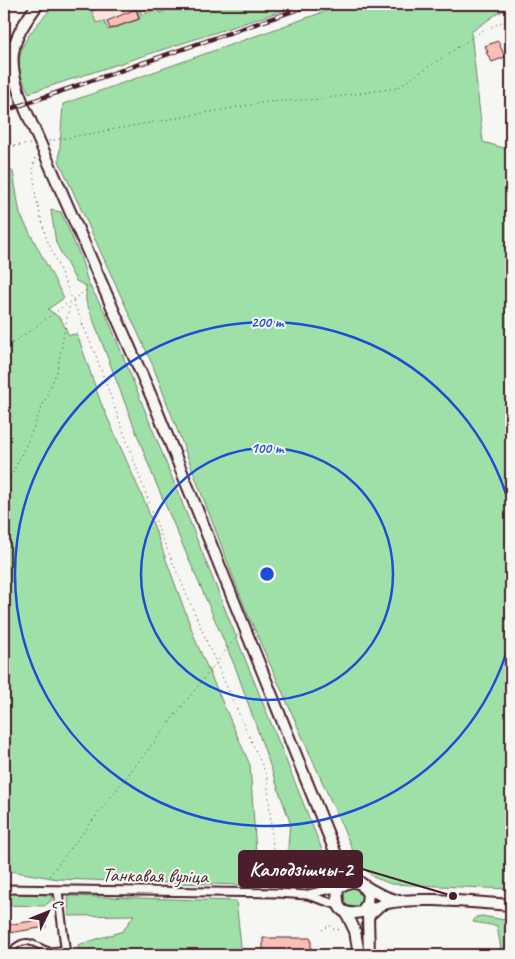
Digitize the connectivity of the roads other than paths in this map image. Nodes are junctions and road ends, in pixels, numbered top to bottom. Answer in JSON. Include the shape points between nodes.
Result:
{"nodes":[{"id":1,"x":38,"y":4,"type":"edge"},
{"id":2,"x":144,"y":4,"type":"edge"},
{"id":3,"x":152,"y":4,"type":"edge"},
{"id":4,"x":14,"y":43,"type":"junction"},
{"id":5,"x":4,"y":46,"type":"edge"},
{"id":6,"x":336,"y":854,"type":"junction"},
{"id":7,"x":361,"y":884,"type":"junction"},
{"id":8,"x":339,"y":887,"type":"junction"},
{"id":9,"x":4,"y":889,"type":"edge"},
{"id":10,"x":58,"y":891,"type":"junction"},
{"id":11,"x":306,"y":895,"type":"junction"},
{"id":12,"x":399,"y":901,"type":"junction"},
{"id":13,"x":338,"y":905,"type":"junction"},
{"id":14,"x":381,"y":905,"type":"junction"},
{"id":15,"x":511,"y":905,"type":"edge"},
{"id":16,"x":363,"y":910,"type":"junction"},
{"id":17,"x":346,"y":912,"type":"junction"},
{"id":18,"x":66,"y":952,"type":"edge"},
{"id":19,"x":46,"y":953,"type":"edge"},
{"id":20,"x":12,"y":955,"type":"edge"},
{"id":21,"x":359,"y":955,"type":"edge"},
{"id":22,"x":369,"y":955,"type":"edge"}],
"edges":[{"from":1,"to":4,"type":"main road"},
{"from":2,"to":3,"type":"lane"},
{"from":4,"to":5,"type":"street"},
{"from":4,"to":6,"type":"main road","via":[[13,75],[39,142],[152,398]]},
{"from":6,"to":7,"type":"main road","via":[[349,874]]},
{"from":6,"to":8,"type":"main road"},
{"from":7,"to":8,"type":"main road","via":[[352,881]]},
{"from":7,"to":12,"type":"main road","via":[[379,895]]},
{"from":7,"to":16,"type":"main road","via":[[368,894]]},
{"from":8,"to":11,"type":"street","name":"Танкавая вуліца"},
{"from":8,"to":13,"type":"main road"},
{"from":9,"to":10,"type":"street","name":"Танкавая вуліца"},
{"from":10,"to":11,"type":"street","name":"Танкавая вуліца"},
{"from":10,"to":18,"type":"street"},
{"from":11,"to":13,"type":"street","name":"Танкавая вуліца"},
{"from":12,"to":14,"type":"main road"},
{"from":12,"to":15,"type":"main road"},
{"from":13,"to":17,"type":"main road"},
{"from":14,"to":16,"type":"main road"},
{"from":14,"to":22,"type":"main road","via":[[368,916]]},
{"from":16,"to":17,"type":"main road"},
{"from":16,"to":22,"type":"main road"},
{"from":17,"to":21,"type":"main road","via":[[355,931]]},
{"from":18,"to":19,"type":"lane"},
{"from":19,"to":20,"type":"lane","via":[[34,943],[26,942],[15,947]]}]}
